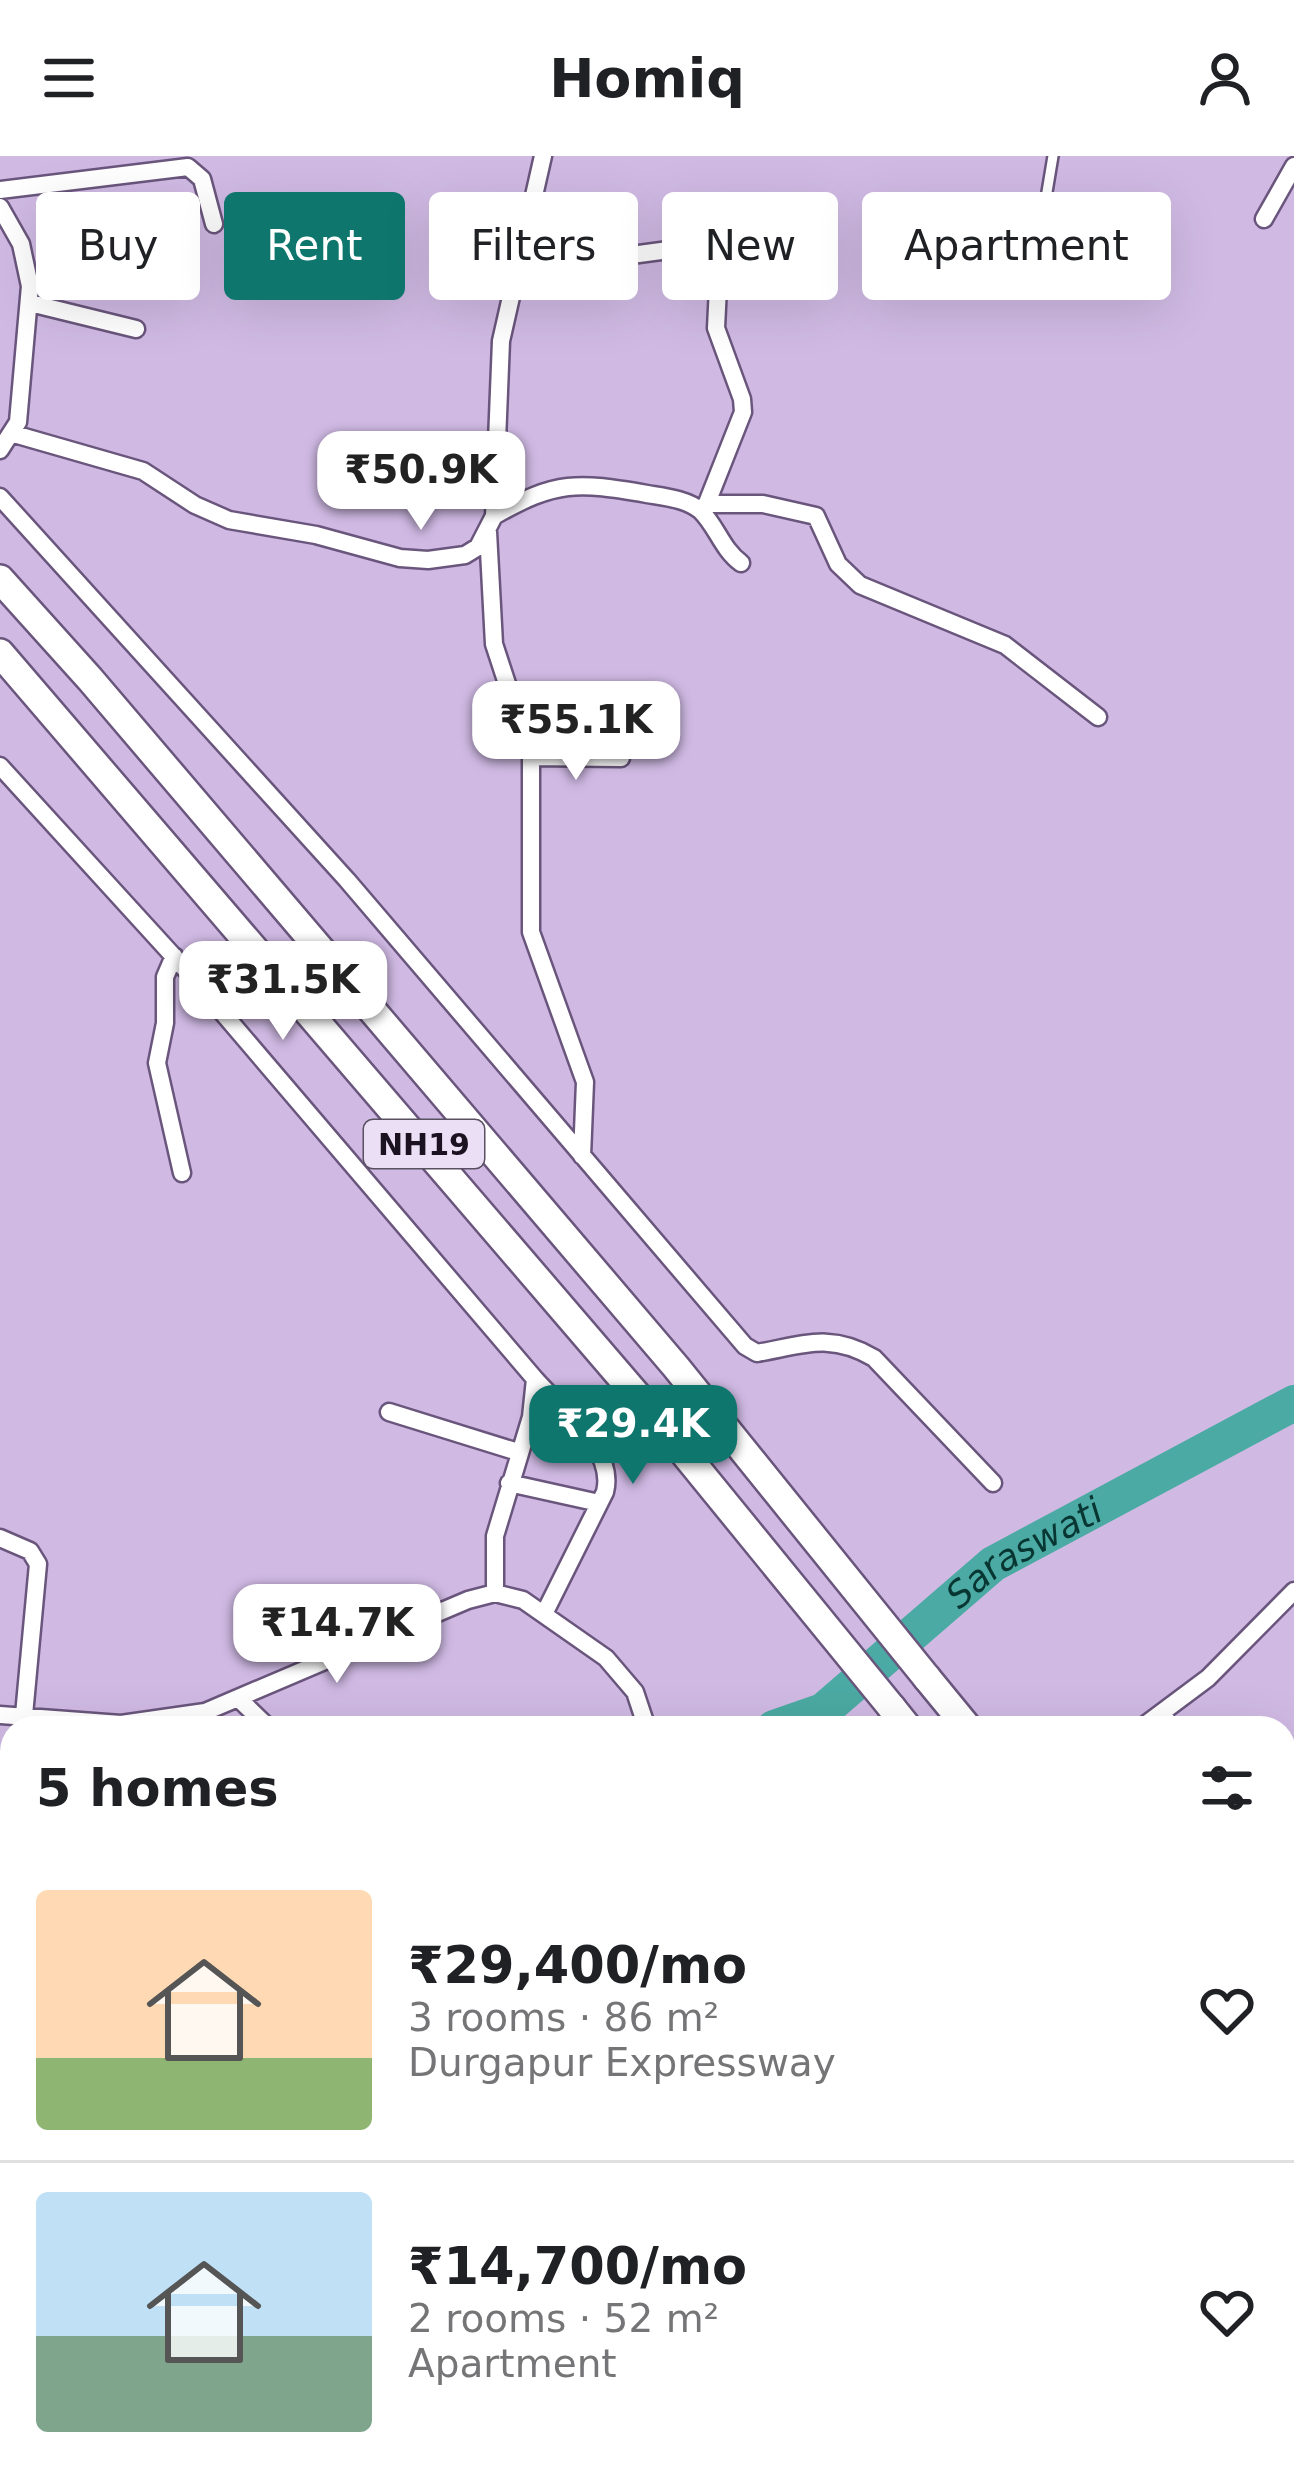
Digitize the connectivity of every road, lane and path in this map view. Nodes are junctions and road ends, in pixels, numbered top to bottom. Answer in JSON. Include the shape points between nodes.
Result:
{"nodes":[{"id":1,"x":543,"y":156,"type":"edge"},
{"id":2,"x":1053,"y":156,"type":"edge"},
{"id":3,"x":1294,"y":166,"type":"edge"},
{"id":4,"x":0,"y":190,"type":"edge"},
{"id":5,"x":535,"y":192,"type":"edge"},
{"id":6,"x":1047,"y":192,"type":"edge"},
{"id":7,"x":0,"y":207,"type":"edge"},
{"id":8,"x":1264,"y":219,"type":"dead end"},
{"id":9,"x":5,"y":224,"type":"edge"},
{"id":10,"x":214,"y":224,"type":"dead end"},
{"id":11,"x":638,"y":254,"type":"edge"},
{"id":12,"x":512,"y":300,"type":"edge"},
{"id":13,"x":30,"y":303,"type":"junction"},
{"id":14,"x":136,"y":329,"type":"dead end"},
{"id":15,"x":14,"y":434,"type":"junction"},
{"id":16,"x":0,"y":450,"type":"edge"},
{"id":17,"x":0,"y":497,"type":"edge"},
{"id":18,"x":704,"y":508,"type":"junction"},
{"id":19,"x":491,"y":525,"type":"junction"},
{"id":20,"x":741,"y":563,"type":"dead end"},
{"id":21,"x":0,"y":579,"type":"edge"},
{"id":22,"x":0,"y":653,"type":"edge"},
{"id":23,"x":1098,"y":717,"type":"dead end"},
{"id":24,"x":531,"y":757,"type":"junction"},
{"id":25,"x":621,"y":758,"type":"dead end"},
{"id":26,"x":0,"y":766,"type":"edge"},
{"id":27,"x":174,"y":956,"type":"junction"},
{"id":28,"x":582,"y":1156,"type":"junction"},
{"id":29,"x":182,"y":1173,"type":"dead end"},
{"id":30,"x":535,"y":1379,"type":"junction"},
{"id":31,"x":389,"y":1412,"type":"dead end"},
{"id":32,"x":518,"y":1452,"type":"junction"},
{"id":33,"x":509,"y":1483,"type":"junction"},
{"id":34,"x":993,"y":1483,"type":"dead end"},
{"id":35,"x":599,"y":1503,"type":"junction"},
{"id":36,"x":0,"y":1538,"type":"edge"},
{"id":37,"x":1294,"y":1591,"type":"edge"},
{"id":38,"x":495,"y":1593,"type":"junction"},
{"id":39,"x":544,"y":1614,"type":"junction"},
{"id":40,"x":240,"y":1700,"type":"junction"},
{"id":41,"x":24,"y":1714,"type":"junction"},
{"id":42,"x":0,"y":1715,"type":"edge"},
{"id":43,"x":38,"y":1716,"type":"edge"},
{"id":44,"x":184,"y":1716,"type":"edge"},
{"id":45,"x":256,"y":1716,"type":"edge"},
{"id":46,"x":642,"y":1716,"type":"edge"},
{"id":47,"x":898,"y":1716,"type":"edge"},
{"id":48,"x":958,"y":1716,"type":"edge"},
{"id":49,"x":1171,"y":1716,"type":"edge"}],
"edges":[{"from":1,"to":5,"type":"street"},
{"from":2,"to":6,"type":"lane"},
{"from":3,"to":8,"type":"street"},
{"from":4,"to":10,"type":"street","via":[[188,167],[202,179]]},
{"from":7,"to":9,"type":"street"},
{"from":9,"to":13,"type":"street","via":[[28,265]]},
{"from":11,"to":18,"type":"street","via":[[691,247],[716,259],[718,340],[743,412]]},
{"from":12,"to":19,"type":"street","via":[[498,363]]},
{"from":13,"to":14,"type":"street"},
{"from":13,"to":15,"type":"street"},
{"from":15,"to":16,"type":"street"},
{"from":15,"to":19,"type":"street","via":[[142,471],[229,520],[400,558],[465,555]]},
{"from":17,"to":28,"type":"street","via":[[347,880]]},
{"from":18,"to":19,"type":"street","via":[[578,484],[537,494]]},
{"from":18,"to":20,"type":"street","via":[[722,546]]},
{"from":18,"to":23,"type":"street","via":[[763,504],[816,516],[838,564],[860,585],[1005,645]]},
{"from":19,"to":24,"type":"street","via":[[494,644]]},
{"from":21,"to":48,"type":"main road","number":"NH19","via":[[661,1349]]},
{"from":22,"to":47,"type":"main road","number":"NH19","via":[[640,1399]]},
{"from":24,"to":25,"type":"street"},
{"from":24,"to":28,"type":"street","via":[[531,932],[585,1082]]},
{"from":26,"to":27,"type":"street"},
{"from":27,"to":29,"type":"street","via":[[158,1063]]},
{"from":27,"to":30,"type":"street"},
{"from":28,"to":34,"type":"street","via":[[745,1346],[757,1353],[824,1341],[856,1348]]},
{"from":30,"to":32,"type":"street"},
{"from":30,"to":35,"type":"street","via":[[604,1461],[608,1482]]},
{"from":31,"to":32,"type":"street"},
{"from":32,"to":33,"type":"street"},
{"from":33,"to":35,"type":"street"},
{"from":33,"to":38,"type":"street","via":[[495,1536]]},
{"from":35,"to":39,"type":"street"},
{"from":36,"to":41,"type":"street","via":[[30,1551],[38,1564]]},
{"from":37,"to":49,"type":"street"},
{"from":38,"to":39,"type":"street"},
{"from":38,"to":40,"type":"street"},
{"from":39,"to":46,"type":"street","via":[[606,1658],[635,1692]]},
{"from":40,"to":44,"type":"street"},
{"from":40,"to":45,"type":"street"},
{"from":41,"to":42,"type":"street"},
{"from":41,"to":43,"type":"street"}]}
